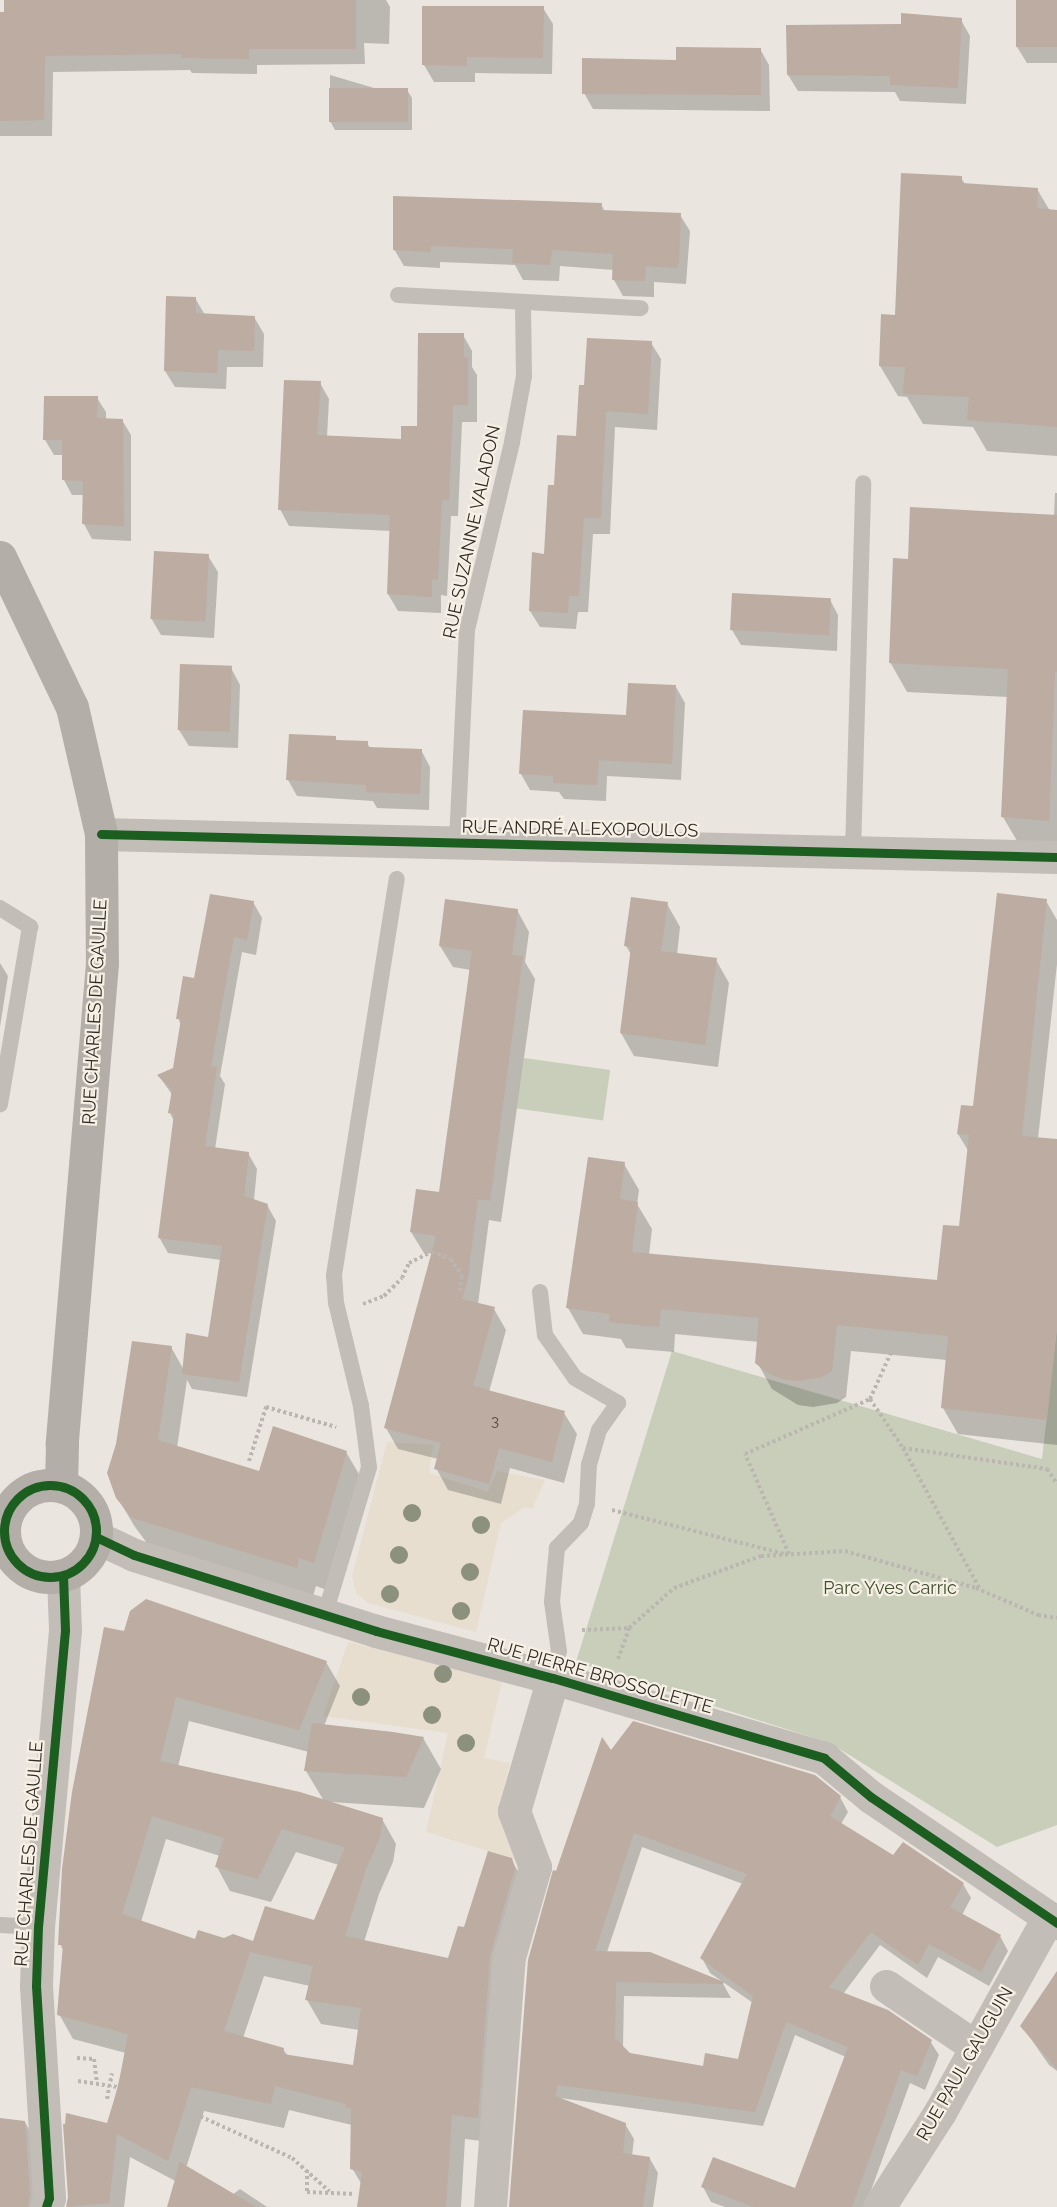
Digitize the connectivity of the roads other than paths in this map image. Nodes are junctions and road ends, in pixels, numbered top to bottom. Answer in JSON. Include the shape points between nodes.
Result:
{"nodes":[{"id":1,"x":398,"y":295,"type":"dead end"},
{"id":2,"x":523,"y":302,"type":"junction"},
{"id":3,"x":641,"y":308,"type":"dead end"},
{"id":4,"x":863,"y":483,"type":"dead end"},
{"id":5,"x":0,"y":557,"type":"edge"},
{"id":6,"x":101,"y":834,"type":"junction"},
{"id":7,"x":457,"y":842,"type":"junction"},
{"id":8,"x":853,"y":852,"type":"junction"},
{"id":9,"x":1057,"y":857,"type":"edge"},
{"id":10,"x":396,"y":879,"type":"dead end"},
{"id":11,"x":0,"y":908,"type":"edge"},
{"id":12,"x":0,"y":1104,"type":"edge"},
{"id":13,"x":540,"y":1292,"type":"dead end"},
{"id":14,"x":61,"y":1486,"type":"junction"},
{"id":15,"x":2,"y":1527,"type":"edge"},
{"id":16,"x":96,"y":1538,"type":"junction"},
{"id":17,"x":63,"y":1576,"type":"junction"},
{"id":18,"x":325,"y":1614,"type":"junction"},
{"id":19,"x":553,"y":1678,"type":"junction"},
{"id":20,"x":1053,"y":1920,"type":"edge"},
{"id":21,"x":0,"y":1925,"type":"edge"},
{"id":22,"x":38,"y":1927,"type":"junction"},
{"id":23,"x":886,"y":1986,"type":"dead end"},
{"id":24,"x":976,"y":2047,"type":"junction"},
{"id":25,"x":46,"y":2207,"type":"edge"},
{"id":26,"x":490,"y":2207,"type":"edge"},
{"id":27,"x":879,"y":2207,"type":"edge"}],
"edges":[{"from":1,"to":2,"type":"lane"},
{"from":2,"to":3,"type":"lane"},
{"from":2,"to":7,"type":"lane","name":"RUE SUZANNE VALADON","via":[[524,376],[467,630]]},
{"from":4,"to":8,"type":"lane"},
{"from":5,"to":6,"type":"street","name":"RUE CHARLES DE GAULLE","via":[[72,707]]},
{"from":6,"to":7,"type":"street","name":"RUE ANDRÉ ALEXOPOULOS"},
{"from":6,"to":14,"type":"street","name":"RUE CHARLES DE GAULLE","via":[[102,963]]},
{"from":7,"to":8,"type":"street","name":"RUE ANDRÉ ALEXOPOULOS"},
{"from":8,"to":9,"type":"street","name":"RUE ANDRÉ ALEXOPOULOS"},
{"from":10,"to":18,"type":"lane","via":[[334,1275],[336,1304],[361,1406],[369,1467]]},
{"from":11,"to":12,"type":"lane","via":[[30,927]]},
{"from":13,"to":19,"type":"lane","via":[[545,1335],[575,1378],[618,1403],[599,1430],[589,1464],[587,1504],[581,1523],[557,1548],[552,1602],[558,1651]]},
{"from":14,"to":15,"type":"street","via":[[41,1486],[22,1494],[9,1508]]},
{"from":14,"to":16,"type":"street","via":[[88,1506],[95,1521]]},
{"from":15,"to":17,"type":"street","via":[[5,1545],[14,1561],[45,1578]]},
{"from":16,"to":17,"type":"street","via":[[79,1567]]},
{"from":16,"to":18,"type":"street","name":"RUE PIERRE BROSSOLETTE","via":[[134,1555]]},
{"from":17,"to":22,"type":"street","name":"RUE CHARLES DE GAULLE","via":[[65,1630]]},
{"from":18,"to":19,"type":"street","name":"RUE PIERRE BROSSOLETTE"},
{"from":19,"to":20,"type":"street","name":"RUE PIERRE BROSSOLETTE","via":[[824,1758],[871,1797]]},
{"from":19,"to":26,"type":"street","via":[[514,1811],[535,1867],[510,1957]]},
{"from":20,"to":24,"type":"street","name":"RUE PAUL GAUGUIN"},
{"from":21,"to":22,"type":"lane"},
{"from":22,"to":25,"type":"street","name":"RUE CHARLES DE GAULLE","via":[[36,1986],[49,2198]]},
{"from":23,"to":24,"type":"street"},
{"from":24,"to":27,"type":"street","name":"RUE PAUL GAUGUIN"}]}
